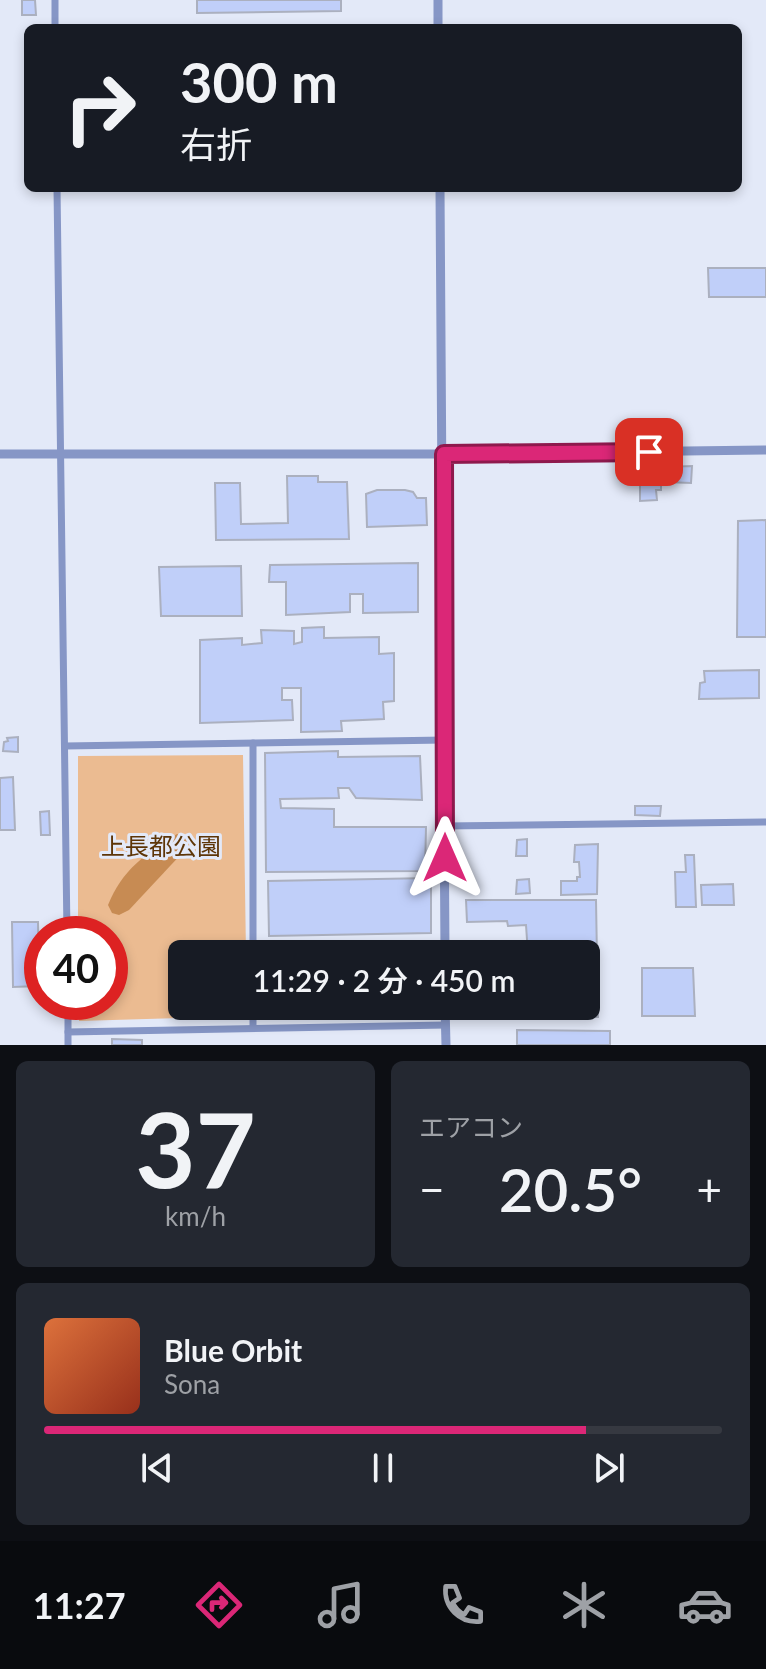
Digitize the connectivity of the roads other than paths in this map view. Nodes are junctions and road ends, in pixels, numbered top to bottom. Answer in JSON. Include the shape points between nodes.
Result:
{"nodes":[{"id":1,"x":55,"y":0,"type":"edge"},
{"id":2,"x":438,"y":0,"type":"edge"},
{"id":3,"x":55,"y":24,"type":"edge"},
{"id":4,"x":438,"y":24,"type":"edge"},
{"id":5,"x":57,"y":192,"type":"edge"},
{"id":6,"x":440,"y":192,"type":"edge"},
{"id":7,"x":766,"y":450,"type":"edge"},
{"id":8,"x":0,"y":454,"type":"edge"},
{"id":9,"x":59,"y":454,"type":"junction"},
{"id":10,"x":444,"y":454,"type":"junction"},
{"id":11,"x":445,"y":740,"type":"junction"},
{"id":12,"x":253,"y":743,"type":"junction"},
{"id":13,"x":65,"y":746,"type":"junction"},
{"id":14,"x":766,"y":822,"type":"edge"},
{"id":15,"x":444,"y":826,"type":"junction"},
{"id":16,"x":67,"y":916,"type":"edge"},
{"id":17,"x":253,"y":940,"type":"edge"},
{"id":18,"x":445,"y":940,"type":"edge"},
{"id":19,"x":68,"y":1020,"type":"edge"},
{"id":20,"x":253,"y":1020,"type":"edge"},
{"id":21,"x":446,"y":1020,"type":"edge"},
{"id":22,"x":446,"y":1025,"type":"junction"},
{"id":23,"x":253,"y":1028,"type":"junction"},
{"id":24,"x":68,"y":1032,"type":"junction"},
{"id":25,"x":68,"y":1045,"type":"edge"},
{"id":26,"x":446,"y":1045,"type":"edge"}],
"edges":[{"from":1,"to":3,"type":"street"},
{"from":2,"to":4,"type":"street"},
{"from":5,"to":9,"type":"street"},
{"from":6,"to":10,"type":"street"},
{"from":7,"to":10,"type":"street"},
{"from":8,"to":9,"type":"street"},
{"from":9,"to":10,"type":"street"},
{"from":9,"to":13,"type":"street"},
{"from":10,"to":11,"type":"street"},
{"from":11,"to":12,"type":"street"},
{"from":11,"to":15,"type":"street"},
{"from":12,"to":13,"type":"street"},
{"from":12,"to":17,"type":"street"},
{"from":13,"to":16,"type":"street"},
{"from":14,"to":15,"type":"street"},
{"from":15,"to":18,"type":"street"},
{"from":19,"to":24,"type":"street"},
{"from":20,"to":23,"type":"street"},
{"from":21,"to":22,"type":"street"},
{"from":22,"to":23,"type":"street"},
{"from":22,"to":26,"type":"street"},
{"from":23,"to":24,"type":"street"},
{"from":24,"to":25,"type":"street"}]}
